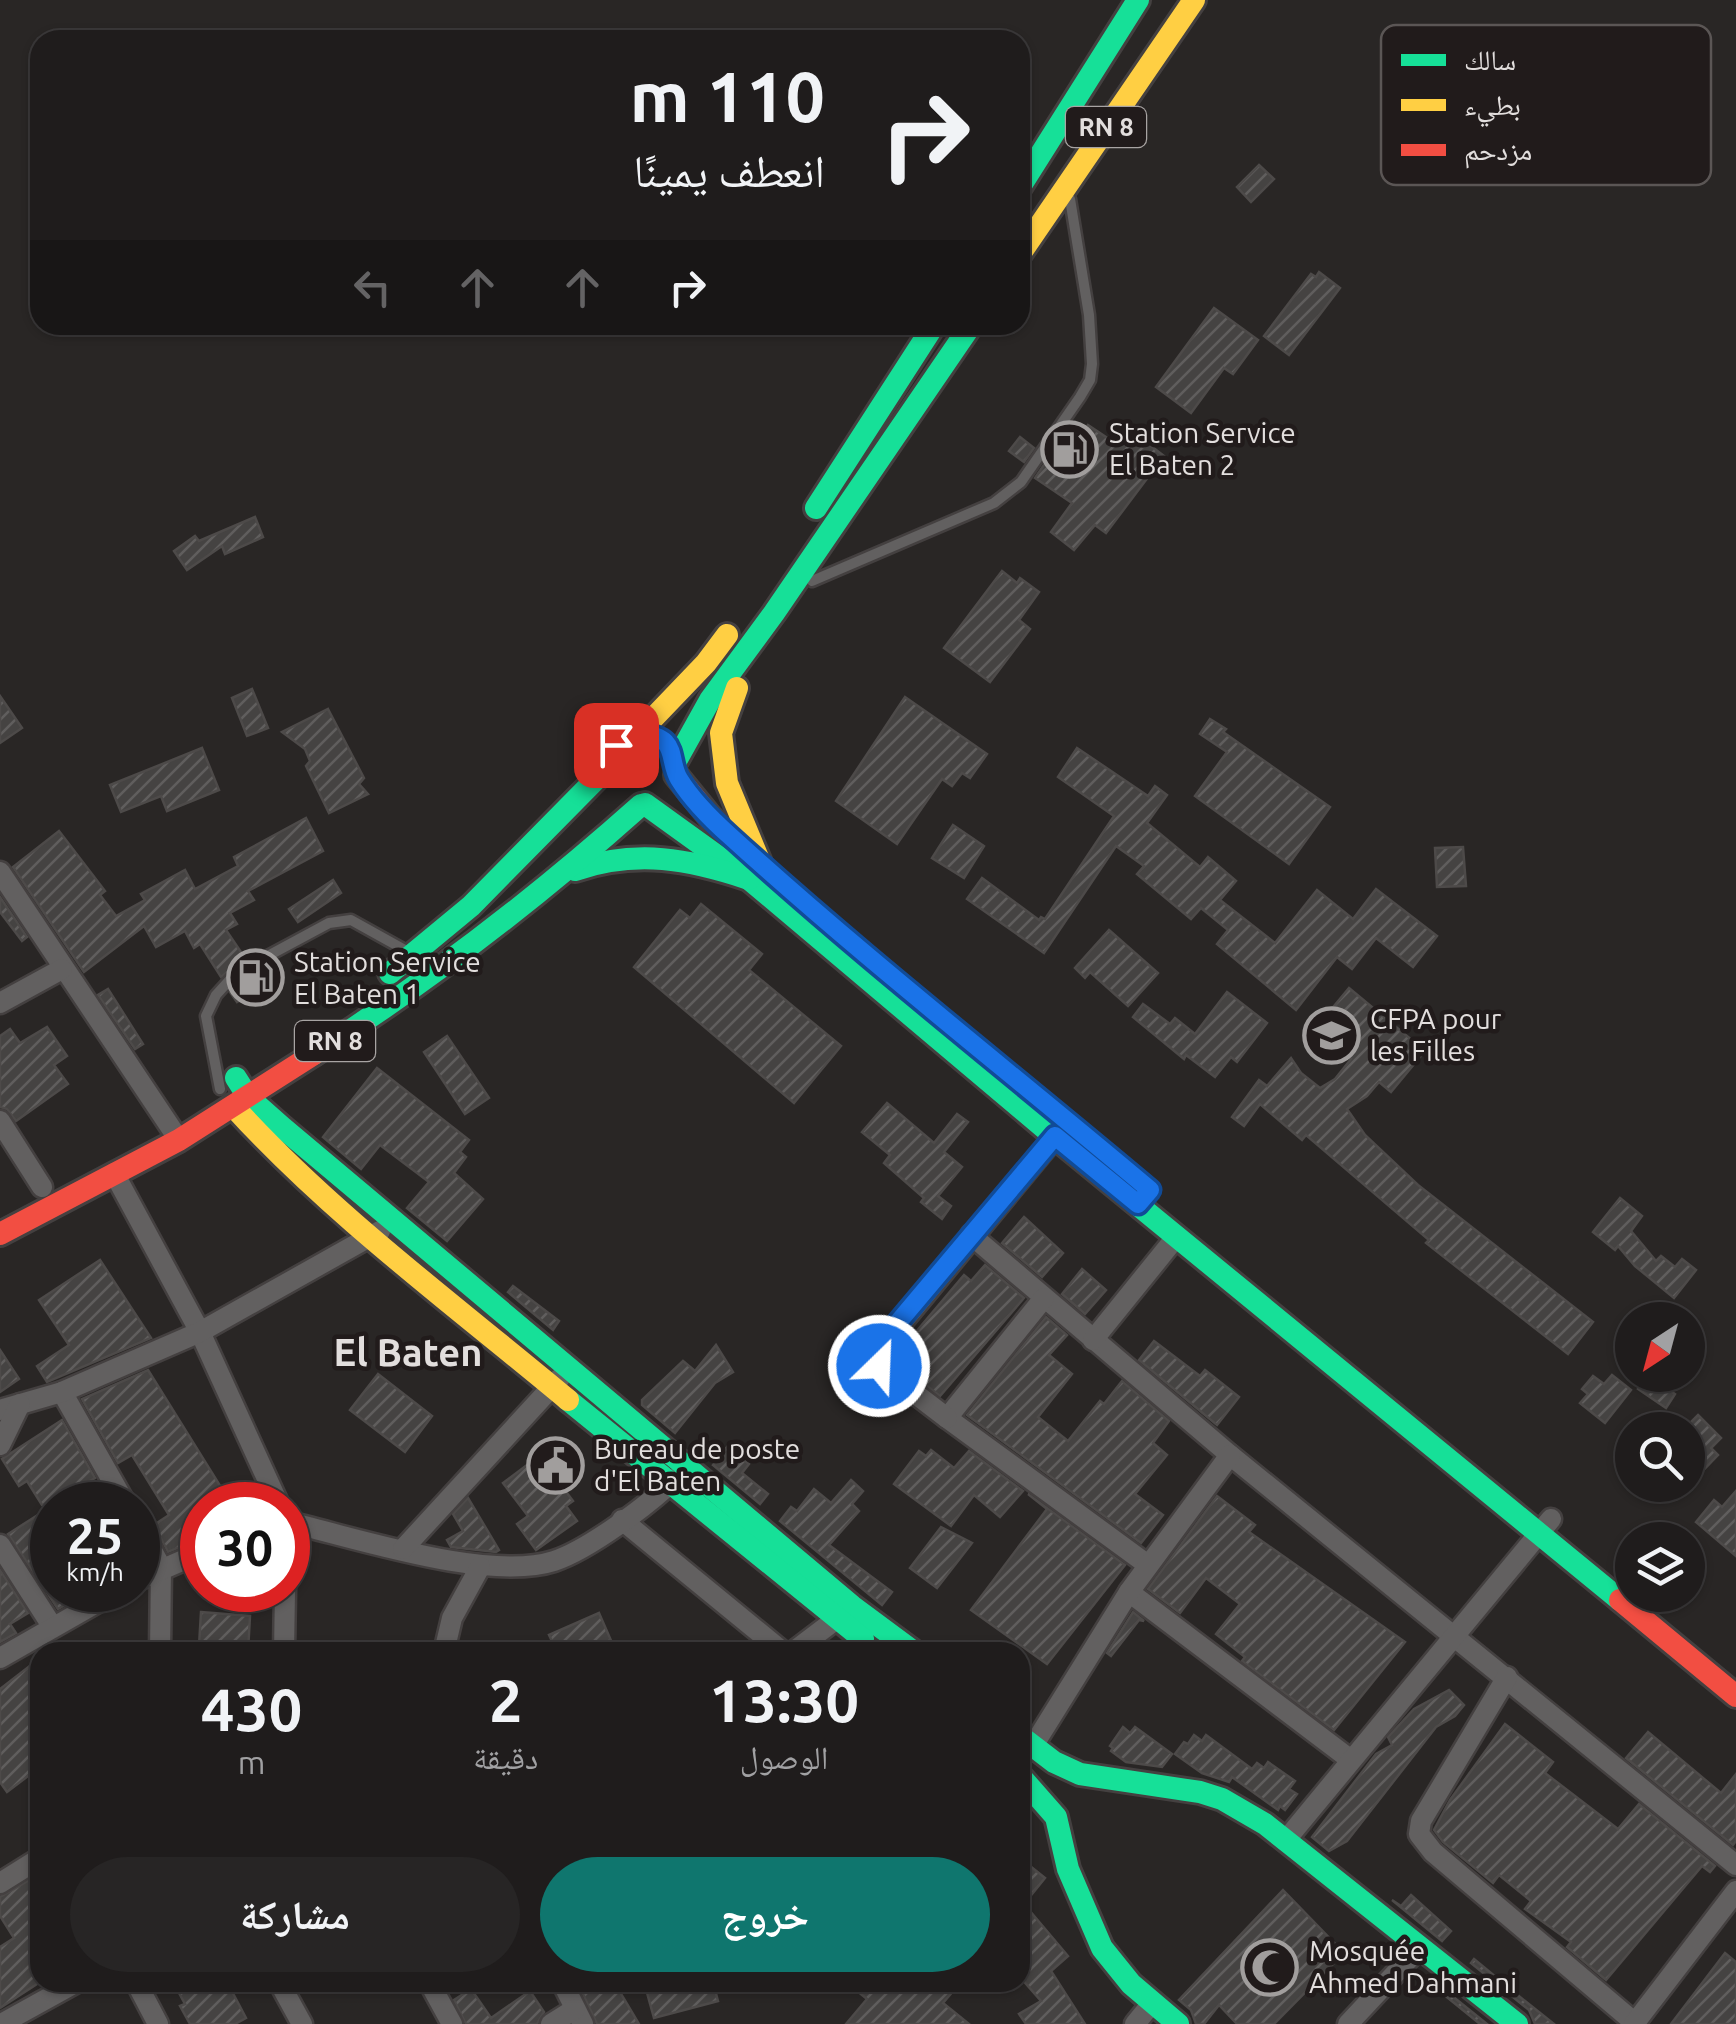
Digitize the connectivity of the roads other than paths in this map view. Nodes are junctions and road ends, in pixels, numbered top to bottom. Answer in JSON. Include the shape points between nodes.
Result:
{"nodes":[{"id":1,"x":1138,"y":0,"type":"edge"},
{"id":2,"x":1194,"y":0,"type":"edge"},
{"id":3,"x":1030,"y":171,"type":"edge"},
{"id":4,"x":1068,"y":182,"type":"junction"},
{"id":5,"x":1030,"y":239,"type":"edge"},
{"id":6,"x":927,"y":335,"type":"edge"},
{"id":7,"x":964,"y":335,"type":"edge"},
{"id":8,"x":798,"y":534,"type":"dead end"},
{"id":9,"x":789,"y":592,"type":"junction"},
{"id":10,"x":774,"y":613,"type":"junction"},
{"id":11,"x":742,"y":615,"type":"dead end"},
{"id":12,"x":638,"y":734,"type":"junction"},
{"id":13,"x":676,"y":768,"type":"junction"},
{"id":14,"x":625,"y":793,"type":"junction"},
{"id":15,"x":0,"y":872,"type":"edge"},
{"id":16,"x":755,"y":872,"type":"junction"},
{"id":17,"x":563,"y":874,"type":"junction"},
{"id":18,"x":414,"y":956,"type":"junction"},
{"id":19,"x":62,"y":968,"type":"junction"},
{"id":20,"x":367,"y":989,"type":"dead end"},
{"id":21,"x":0,"y":1002,"type":"edge"},
{"id":22,"x":308,"y":1030,"type":"dead end"},
{"id":23,"x":214,"y":1055,"type":"junction"},
{"id":24,"x":234,"y":1092,"type":"junction"},
{"id":25,"x":0,"y":1121,"type":"edge"},
{"id":26,"x":164,"y":1130,"type":"junction"},
{"id":27,"x":1055,"y":1136,"type":"junction"},
{"id":28,"x":112,"y":1149,"type":"dead end"},
{"id":29,"x":114,"y":1173,"type":"junction"},
{"id":30,"x":42,"y":1187,"type":"junction"},
{"id":31,"x":1144,"y":1197,"type":"junction"},
{"id":32,"x":0,"y":1208,"type":"edge"},
{"id":33,"x":393,"y":1220,"type":"junction"},
{"id":34,"x":0,"y":1234,"type":"edge"},
{"id":35,"x":971,"y":1234,"type":"junction"},
{"id":36,"x":373,"y":1236,"type":"junction"},
{"id":37,"x":1177,"y":1236,"type":"junction"},
{"id":38,"x":1044,"y":1298,"type":"junction"},
{"id":39,"x":200,"y":1332,"type":"junction"},
{"id":40,"x":1093,"y":1340,"type":"junction"},
{"id":41,"x":569,"y":1369,"type":"junction"},
{"id":42,"x":552,"y":1387,"type":"junction"},
{"id":43,"x":62,"y":1392,"type":"junction"},
{"id":44,"x":10,"y":1407,"type":"edge"},
{"id":45,"x":947,"y":1418,"type":"junction"},
{"id":46,"x":0,"y":1445,"type":"edge"},
{"id":47,"x":1230,"y":1455,"type":"junction"},
{"id":48,"x":688,"y":1466,"type":"junction"},
{"id":49,"x":113,"y":1482,"type":"edge"},
{"id":50,"x":268,"y":1482,"type":"edge"},
{"id":51,"x":669,"y":1485,"type":"junction"},
{"id":52,"x":622,"y":1520,"type":"junction"},
{"id":53,"x":1545,"y":1526,"type":"junction"},
{"id":54,"x":310,"y":1527,"type":"edge"},
{"id":55,"x":0,"y":1545,"type":"edge"},
{"id":56,"x":403,"y":1549,"type":"junction"},
{"id":57,"x":180,"y":1560,"type":"edge"},
{"id":58,"x":1148,"y":1565,"type":"junction"},
{"id":59,"x":161,"y":1567,"type":"joint"},
{"id":60,"x":480,"y":1567,"type":"junction"},
{"id":61,"x":1615,"y":1573,"type":"edge"},
{"id":62,"x":1129,"y":1592,"type":"junction"},
{"id":63,"x":78,"y":1612,"type":"edge"},
{"id":64,"x":285,"y":1612,"type":"edge"},
{"id":65,"x":1666,"y":1612,"type":"edge"},
{"id":66,"x":845,"y":1613,"type":"junction"},
{"id":67,"x":52,"y":1626,"type":"junction"},
{"id":68,"x":1455,"y":1634,"type":"junction"},
{"id":69,"x":160,"y":1642,"type":"edge"},
{"id":70,"x":284,"y":1642,"type":"edge"},
{"id":71,"x":446,"y":1642,"type":"edge"},
{"id":72,"x":770,"y":1642,"type":"edge"},
{"id":73,"x":806,"y":1642,"type":"edge"},
{"id":74,"x":872,"y":1642,"type":"edge"},
{"id":75,"x":895,"y":1642,"type":"edge"},
{"id":76,"x":0,"y":1658,"type":"edge"},
{"id":77,"x":1736,"y":1669,"type":"edge"},
{"id":78,"x":1507,"y":1677,"type":"junction"},
{"id":79,"x":1736,"y":1696,"type":"edge"},
{"id":80,"x":1030,"y":1735,"type":"edge"},
{"id":81,"x":1030,"y":1744,"type":"edge"},
{"id":82,"x":1351,"y":1760,"type":"junction"},
{"id":83,"x":1080,"y":1774,"type":"junction"},
{"id":84,"x":1030,"y":1787,"type":"edge"},
{"id":85,"x":1056,"y":1817,"type":"junction"},
{"id":86,"x":1285,"y":1840,"type":"junction"},
{"id":87,"x":30,"y":1864,"type":"edge"},
{"id":88,"x":1736,"y":1865,"type":"edge"},
{"id":89,"x":0,"y":1883,"type":"edge"},
{"id":90,"x":1736,"y":1892,"type":"edge"},
{"id":91,"x":1420,"y":1947,"type":"junction"},
{"id":92,"x":59,"y":1992,"type":"edge"},
{"id":93,"x":141,"y":1992,"type":"edge"},
{"id":94,"x":284,"y":1992,"type":"edge"},
{"id":95,"x":434,"y":1992,"type":"edge"},
{"id":96,"x":567,"y":1992,"type":"edge"},
{"id":97,"x":1153,"y":2002,"type":"junction"},
{"id":98,"x":579,"y":2017,"type":"edge"},
{"id":99,"x":1635,"y":2023,"type":"edge"},
{"id":100,"x":2,"y":2024,"type":"edge"},
{"id":101,"x":158,"y":2024,"type":"edge"},
{"id":102,"x":302,"y":2024,"type":"edge"},
{"id":103,"x":452,"y":2024,"type":"edge"},
{"id":104,"x":551,"y":2024,"type":"edge"},
{"id":105,"x":1135,"y":2024,"type":"edge"},
{"id":106,"x":1178,"y":2024,"type":"edge"},
{"id":107,"x":1348,"y":2024,"type":"edge"},
{"id":108,"x":1517,"y":2024,"type":"edge"}],
"edges":[{"from":1,"to":3,"type":"main road","number":"RN 8"},
{"from":2,"to":4,"type":"main road","number":"RN 8"},
{"from":4,"to":5,"type":"main road","number":"RN 8"},
{"from":4,"to":9,"type":"lane","via":[[1090,315],[1092,364],[1080,397],[1022,482],[994,503]]},
{"from":6,"to":8,"type":"main road"},
{"from":7,"to":9,"type":"main road"},
{"from":9,"to":10,"type":"main road"},
{"from":10,"to":13,"type":"main road","via":[[710,700]]},
{"from":10,"to":16,"type":"main road","via":[[721,734],[727,784]]},
{"from":11,"to":12,"type":"main road"},
{"from":12,"to":13,"type":"main road","via":[[662,740]]},
{"from":12,"to":14,"type":"main road","via":[[616,745]]},
{"from":13,"to":14,"type":"main road","via":[[664,797]]},
{"from":13,"to":16,"type":"main road"},
{"from":14,"to":16,"type":"main road"},
{"from":14,"to":17,"type":"main road","number":"RN 8"},
{"from":14,"to":18,"type":"main road","number":"RN 8"},
{"from":15,"to":19,"type":"street"},
{"from":16,"to":17,"type":"main road","via":[[634,855],[603,858]]},
{"from":16,"to":27,"type":"main road"},
{"from":16,"to":31,"type":"main road"},
{"from":17,"to":24,"type":"main road","number":"RN 8","via":[[371,1018]]},
{"from":18,"to":20,"type":"main road","number":"RN 8"},
{"from":18,"to":23,"type":"lane","via":[[350,920],[329,923],[224,984],[206,1016]]},
{"from":19,"to":21,"type":"street"},
{"from":19,"to":26,"type":"street"},
{"from":22,"to":24,"type":"main road","number":"RN 8"},
{"from":23,"to":24,"type":"lane"},
{"from":23,"to":24,"type":"lane"},
{"from":24,"to":26,"type":"main road","number":"RN 8"},
{"from":24,"to":33,"type":"main road"},
{"from":24,"to":36,"type":"main road","via":[[263,1139]]},
{"from":25,"to":30,"type":"street"},
{"from":26,"to":29,"type":"main road","number":"RN 8"},
{"from":27,"to":31,"type":"main road"},
{"from":27,"to":35,"type":"street"},
{"from":28,"to":30,"type":"main road"},
{"from":29,"to":34,"type":"main road","number":"RN 8"},
{"from":29,"to":39,"type":"street"},
{"from":30,"to":32,"type":"main road"},
{"from":31,"to":37,"type":"main road"},
{"from":31,"to":53,"type":"main road"},
{"from":33,"to":36,"type":"street"},
{"from":33,"to":41,"type":"main road"},
{"from":35,"to":38,"type":"street"},
{"from":35,"to":45,"type":"street","via":[[884,1339],[876,1358]]},
{"from":36,"to":39,"type":"street"},
{"from":36,"to":42,"type":"main road"},
{"from":37,"to":40,"type":"street"},
{"from":37,"to":53,"type":"main road"},
{"from":38,"to":40,"type":"street"},
{"from":38,"to":45,"type":"street"},
{"from":39,"to":43,"type":"street"},
{"from":39,"to":50,"type":"street"},
{"from":40,"to":47,"type":"street"},
{"from":41,"to":42,"type":"street"},
{"from":41,"to":48,"type":"main road"},
{"from":42,"to":51,"type":"main road"},
{"from":42,"to":56,"type":"street"},
{"from":43,"to":44,"type":"street"},
{"from":43,"to":49,"type":"street"},
{"from":44,"to":46,"type":"street"},
{"from":45,"to":58,"type":"street"},
{"from":47,"to":58,"type":"street"},
{"from":47,"to":68,"type":"street"},
{"from":48,"to":51,"type":"street"},
{"from":48,"to":66,"type":"main road"},
{"from":51,"to":52,"type":"street"},
{"from":51,"to":66,"type":"main road"},
{"from":52,"to":60,"type":"street","via":[[552,1562]]},
{"from":52,"to":72,"type":"street"},
{"from":53,"to":61,"type":"main road"},
{"from":53,"to":68,"type":"street"},
{"from":53,"to":79,"type":"main road"},
{"from":54,"to":56,"type":"street"},
{"from":55,"to":67,"type":"street"},
{"from":56,"to":60,"type":"street"},
{"from":57,"to":59,"type":"street"},
{"from":58,"to":62,"type":"street"},
{"from":59,"to":69,"type":"street"},
{"from":60,"to":71,"type":"street"},
{"from":62,"to":80,"type":"street"},
{"from":62,"to":82,"type":"street"},
{"from":63,"to":67,"type":"street"},
{"from":64,"to":70,"type":"street"},
{"from":65,"to":77,"type":"main road"},
{"from":66,"to":73,"type":"street"},
{"from":66,"to":74,"type":"main road"},
{"from":66,"to":75,"type":"main road"},
{"from":67,"to":76,"type":"street"},
{"from":68,"to":78,"type":"street"},
{"from":68,"to":82,"type":"street"},
{"from":78,"to":88,"type":"street"},
{"from":78,"to":99,"type":"street","via":[[1418,1834]]},
{"from":81,"to":83,"type":"main road"},
{"from":82,"to":86,"type":"street"},
{"from":83,"to":85,"type":"main road"},
{"from":83,"to":86,"type":"main road","via":[[1222,1799]]},
{"from":84,"to":85,"type":"main road"},
{"from":85,"to":97,"type":"main road","via":[[1068,1869],[1102,1948]]},
{"from":86,"to":91,"type":"main road"},
{"from":87,"to":89,"type":"street"},
{"from":90,"to":99,"type":"street"},
{"from":91,"to":107,"type":"street"},
{"from":91,"to":108,"type":"main road"},
{"from":92,"to":100,"type":"street"},
{"from":93,"to":101,"type":"street"},
{"from":94,"to":102,"type":"street"},
{"from":95,"to":103,"type":"street"},
{"from":96,"to":98,"type":"street"},
{"from":97,"to":105,"type":"street"},
{"from":97,"to":106,"type":"main road"},
{"from":98,"to":104,"type":"street"}]}
